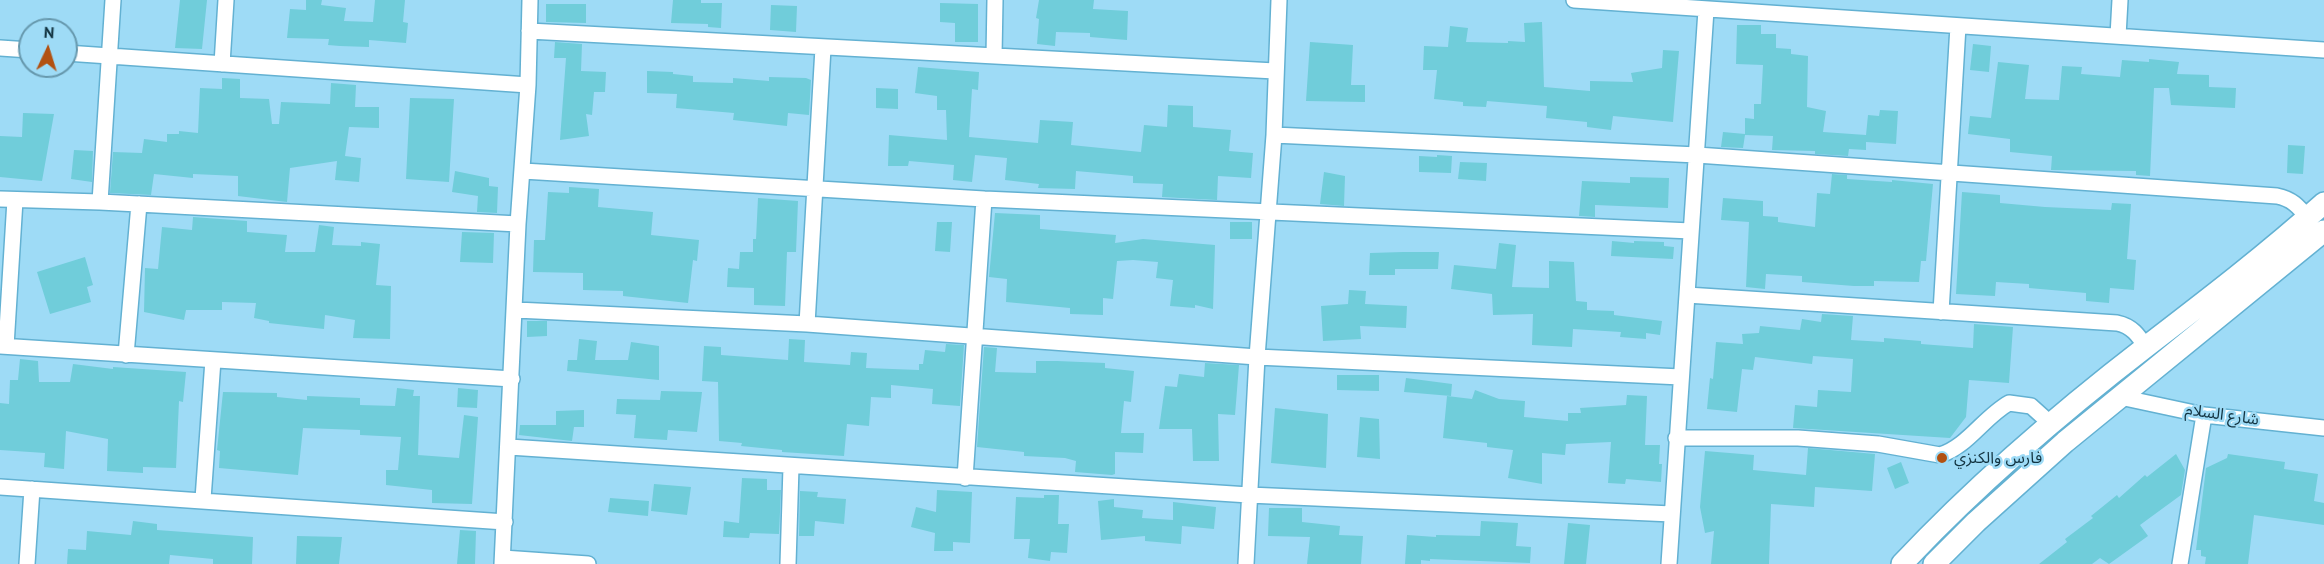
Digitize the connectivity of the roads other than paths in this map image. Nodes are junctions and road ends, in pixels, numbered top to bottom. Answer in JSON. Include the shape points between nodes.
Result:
{"nodes":[{"id":1,"x":113,"y":0,"type":"edge"},
{"id":2,"x":226,"y":0,"type":"edge"},
{"id":3,"x":530,"y":0,"type":"edge"},
{"id":4,"x":995,"y":0,"type":"edge"},
{"id":5,"x":1279,"y":0,"type":"edge"},
{"id":6,"x":1574,"y":0,"type":"edge"},
{"id":7,"x":2120,"y":0,"type":"edge"},
{"id":8,"x":1745,"y":6,"type":"edge"},
{"id":9,"x":1706,"y":10,"type":"junction"},
{"id":10,"x":1958,"y":26,"type":"junction"},
{"id":11,"x":529,"y":31,"type":"junction"},
{"id":12,"x":2118,"y":36,"type":"junction"},
{"id":13,"x":0,"y":48,"type":"edge"},
{"id":14,"x":822,"y":48,"type":"junction"},
{"id":15,"x":18,"y":49,"type":"edge"},
{"id":16,"x":2324,"y":50,"type":"edge"},
{"id":17,"x":78,"y":54,"type":"edge"},
{"id":18,"x":994,"y":56,"type":"junction"},
{"id":19,"x":109,"y":57,"type":"junction"},
{"id":20,"x":222,"y":64,"type":"junction"},
{"id":21,"x":1275,"y":71,"type":"junction"},
{"id":22,"x":528,"y":84,"type":"junction"},
{"id":23,"x":1274,"y":135,"type":"junction"},
{"id":24,"x":1697,"y":155,"type":"junction"},
{"id":25,"x":523,"y":171,"type":"junction"},
{"id":26,"x":1949,"y":174,"type":"junction"},
{"id":27,"x":814,"y":188,"type":"junction"},
{"id":28,"x":984,"y":199,"type":"junction"},
{"id":29,"x":7,"y":200,"type":"edge"},
{"id":30,"x":100,"y":202,"type":"junction"},
{"id":31,"x":2324,"y":203,"type":"edge"},
{"id":32,"x":139,"y":204,"type":"junction"},
{"id":33,"x":1268,"y":210,"type":"junction"},
{"id":34,"x":518,"y":224,"type":"junction"},
{"id":35,"x":2316,"y":225,"type":"edge"},
{"id":36,"x":1691,"y":231,"type":"junction"},
{"id":37,"x":1688,"y":295,"type":"junction"},
{"id":38,"x":516,"y":310,"type":"junction"},
{"id":39,"x":1941,"y":312,"type":"junction"},
{"id":40,"x":807,"y":324,"type":"junction"},
{"id":41,"x":975,"y":336,"type":"junction"},
{"id":42,"x":3,"y":346,"type":"edge"},
{"id":43,"x":2146,"y":347,"type":"junction"},
{"id":44,"x":126,"y":355,"type":"junction"},
{"id":45,"x":1257,"y":357,"type":"junction"},
{"id":46,"x":213,"y":360,"type":"junction"},
{"id":47,"x":1681,"y":377,"type":"junction"},
{"id":48,"x":512,"y":379,"type":"junction"},
{"id":49,"x":2120,"y":397,"type":"junction"},
{"id":50,"x":2204,"y":415,"type":"junction"},
{"id":51,"x":2051,"y":424,"type":"junction"},
{"id":52,"x":2324,"y":428,"type":"edge"},
{"id":53,"x":1676,"y":438,"type":"junction"},
{"id":54,"x":509,"y":447,"type":"junction"},
{"id":55,"x":791,"y":467,"type":"junction"},
{"id":56,"x":965,"y":478,"type":"junction"},
{"id":57,"x":0,"y":487,"type":"edge"},
{"id":58,"x":32,"y":489,"type":"junction"},
{"id":59,"x":1249,"y":495,"type":"junction"},
{"id":60,"x":203,"y":499,"type":"junction"},
{"id":61,"x":1672,"y":514,"type":"junction"},
{"id":62,"x":505,"y":522,"type":"junction"},
{"id":63,"x":502,"y":561,"type":"edge"},
{"id":64,"x":27,"y":564,"type":"edge"},
{"id":65,"x":588,"y":564,"type":"edge"},
{"id":66,"x":788,"y":564,"type":"edge"},
{"id":67,"x":1246,"y":564,"type":"edge"},
{"id":68,"x":1670,"y":564,"type":"edge"},
{"id":69,"x":1902,"y":564,"type":"edge"},
{"id":70,"x":1934,"y":564,"type":"edge"},
{"id":71,"x":2180,"y":564,"type":"edge"}],
"edges":[{"from":1,"to":19,"type":"street"},
{"from":2,"to":20,"type":"street"},
{"from":3,"to":11,"type":"street"},
{"from":4,"to":18,"type":"street"},
{"from":5,"to":21,"type":"street"},
{"from":6,"to":9,"type":"street"},
{"from":7,"to":12,"type":"street"},
{"from":8,"to":9,"type":"street"},
{"from":8,"to":10,"type":"street"},
{"from":9,"to":24,"type":"street"},
{"from":10,"to":12,"type":"street"},
{"from":10,"to":26,"type":"street"},
{"from":11,"to":14,"type":"street"},
{"from":11,"to":22,"type":"street"},
{"from":12,"to":16,"type":"street"},
{"from":13,"to":15,"type":"street"},
{"from":14,"to":18,"type":"street"},
{"from":14,"to":27,"type":"street"},
{"from":17,"to":19,"type":"street"},
{"from":18,"to":21,"type":"street"},
{"from":19,"to":20,"type":"street"},
{"from":19,"to":30,"type":"street"},
{"from":20,"to":22,"type":"street"},
{"from":21,"to":23,"type":"street"},
{"from":22,"to":25,"type":"street"},
{"from":23,"to":24,"type":"street"},
{"from":23,"to":33,"type":"street"},
{"from":24,"to":26,"type":"street"},
{"from":24,"to":36,"type":"street"},
{"from":25,"to":27,"type":"street"},
{"from":25,"to":34,"type":"street"},
{"from":26,"to":35,"type":"street","via":[[2277,196],[2297,204]]},
{"from":26,"to":39,"type":"street"},
{"from":27,"to":28,"type":"street"},
{"from":27,"to":40,"type":"street"},
{"from":28,"to":33,"type":"street"},
{"from":28,"to":41,"type":"street"},
{"from":29,"to":30,"type":"street"},
{"from":29,"to":42,"type":"street"},
{"from":30,"to":32,"type":"street"},
{"from":31,"to":35,"type":"main road"},
{"from":32,"to":34,"type":"street"},
{"from":32,"to":44,"type":"street"},
{"from":33,"to":36,"type":"street"},
{"from":33,"to":45,"type":"street"},
{"from":34,"to":38,"type":"street"},
{"from":35,"to":43,"type":"main road","via":[[2256,262]]},
{"from":35,"to":49,"type":"main road"},
{"from":36,"to":37,"type":"street"},
{"from":37,"to":39,"type":"street"},
{"from":37,"to":47,"type":"street"},
{"from":38,"to":40,"type":"street"},
{"from":38,"to":48,"type":"street"},
{"from":39,"to":43,"type":"street","via":[[2117,323],[2127,325]]},
{"from":40,"to":41,"type":"street"},
{"from":41,"to":45,"type":"street"},
{"from":41,"to":56,"type":"street"},
{"from":42,"to":44,"type":"street"},
{"from":43,"to":51,"type":"main road"},
{"from":44,"to":46,"type":"street"},
{"from":45,"to":47,"type":"street"},
{"from":45,"to":59,"type":"street"},
{"from":46,"to":48,"type":"street"},
{"from":46,"to":60,"type":"street"},
{"from":47,"to":53,"type":"street"},
{"from":48,"to":54,"type":"street"},
{"from":49,"to":50,"type":"street","name":"شارع السلام"},
{"from":49,"to":70,"type":"main road","via":[[1976,522]]},
{"from":50,"to":52,"type":"street","name":"شارع السلام"},
{"from":50,"to":71,"type":"street"},
{"from":51,"to":53,"type":"street","via":[[2031,406],[2009,404],[1940,455],[1878,444],[1798,438]]},
{"from":51,"to":69,"type":"main road","via":[[1959,506]]},
{"from":53,"to":61,"type":"street"},
{"from":54,"to":55,"type":"street"},
{"from":54,"to":62,"type":"street"},
{"from":55,"to":56,"type":"street"},
{"from":55,"to":66,"type":"street"},
{"from":56,"to":59,"type":"street"},
{"from":57,"to":58,"type":"street"},
{"from":58,"to":60,"type":"street"},
{"from":58,"to":64,"type":"street"},
{"from":59,"to":61,"type":"street"},
{"from":59,"to":67,"type":"street"},
{"from":60,"to":62,"type":"street"},
{"from":61,"to":68,"type":"street"},
{"from":62,"to":63,"type":"street"},
{"from":63,"to":65,"type":"street"}]}
